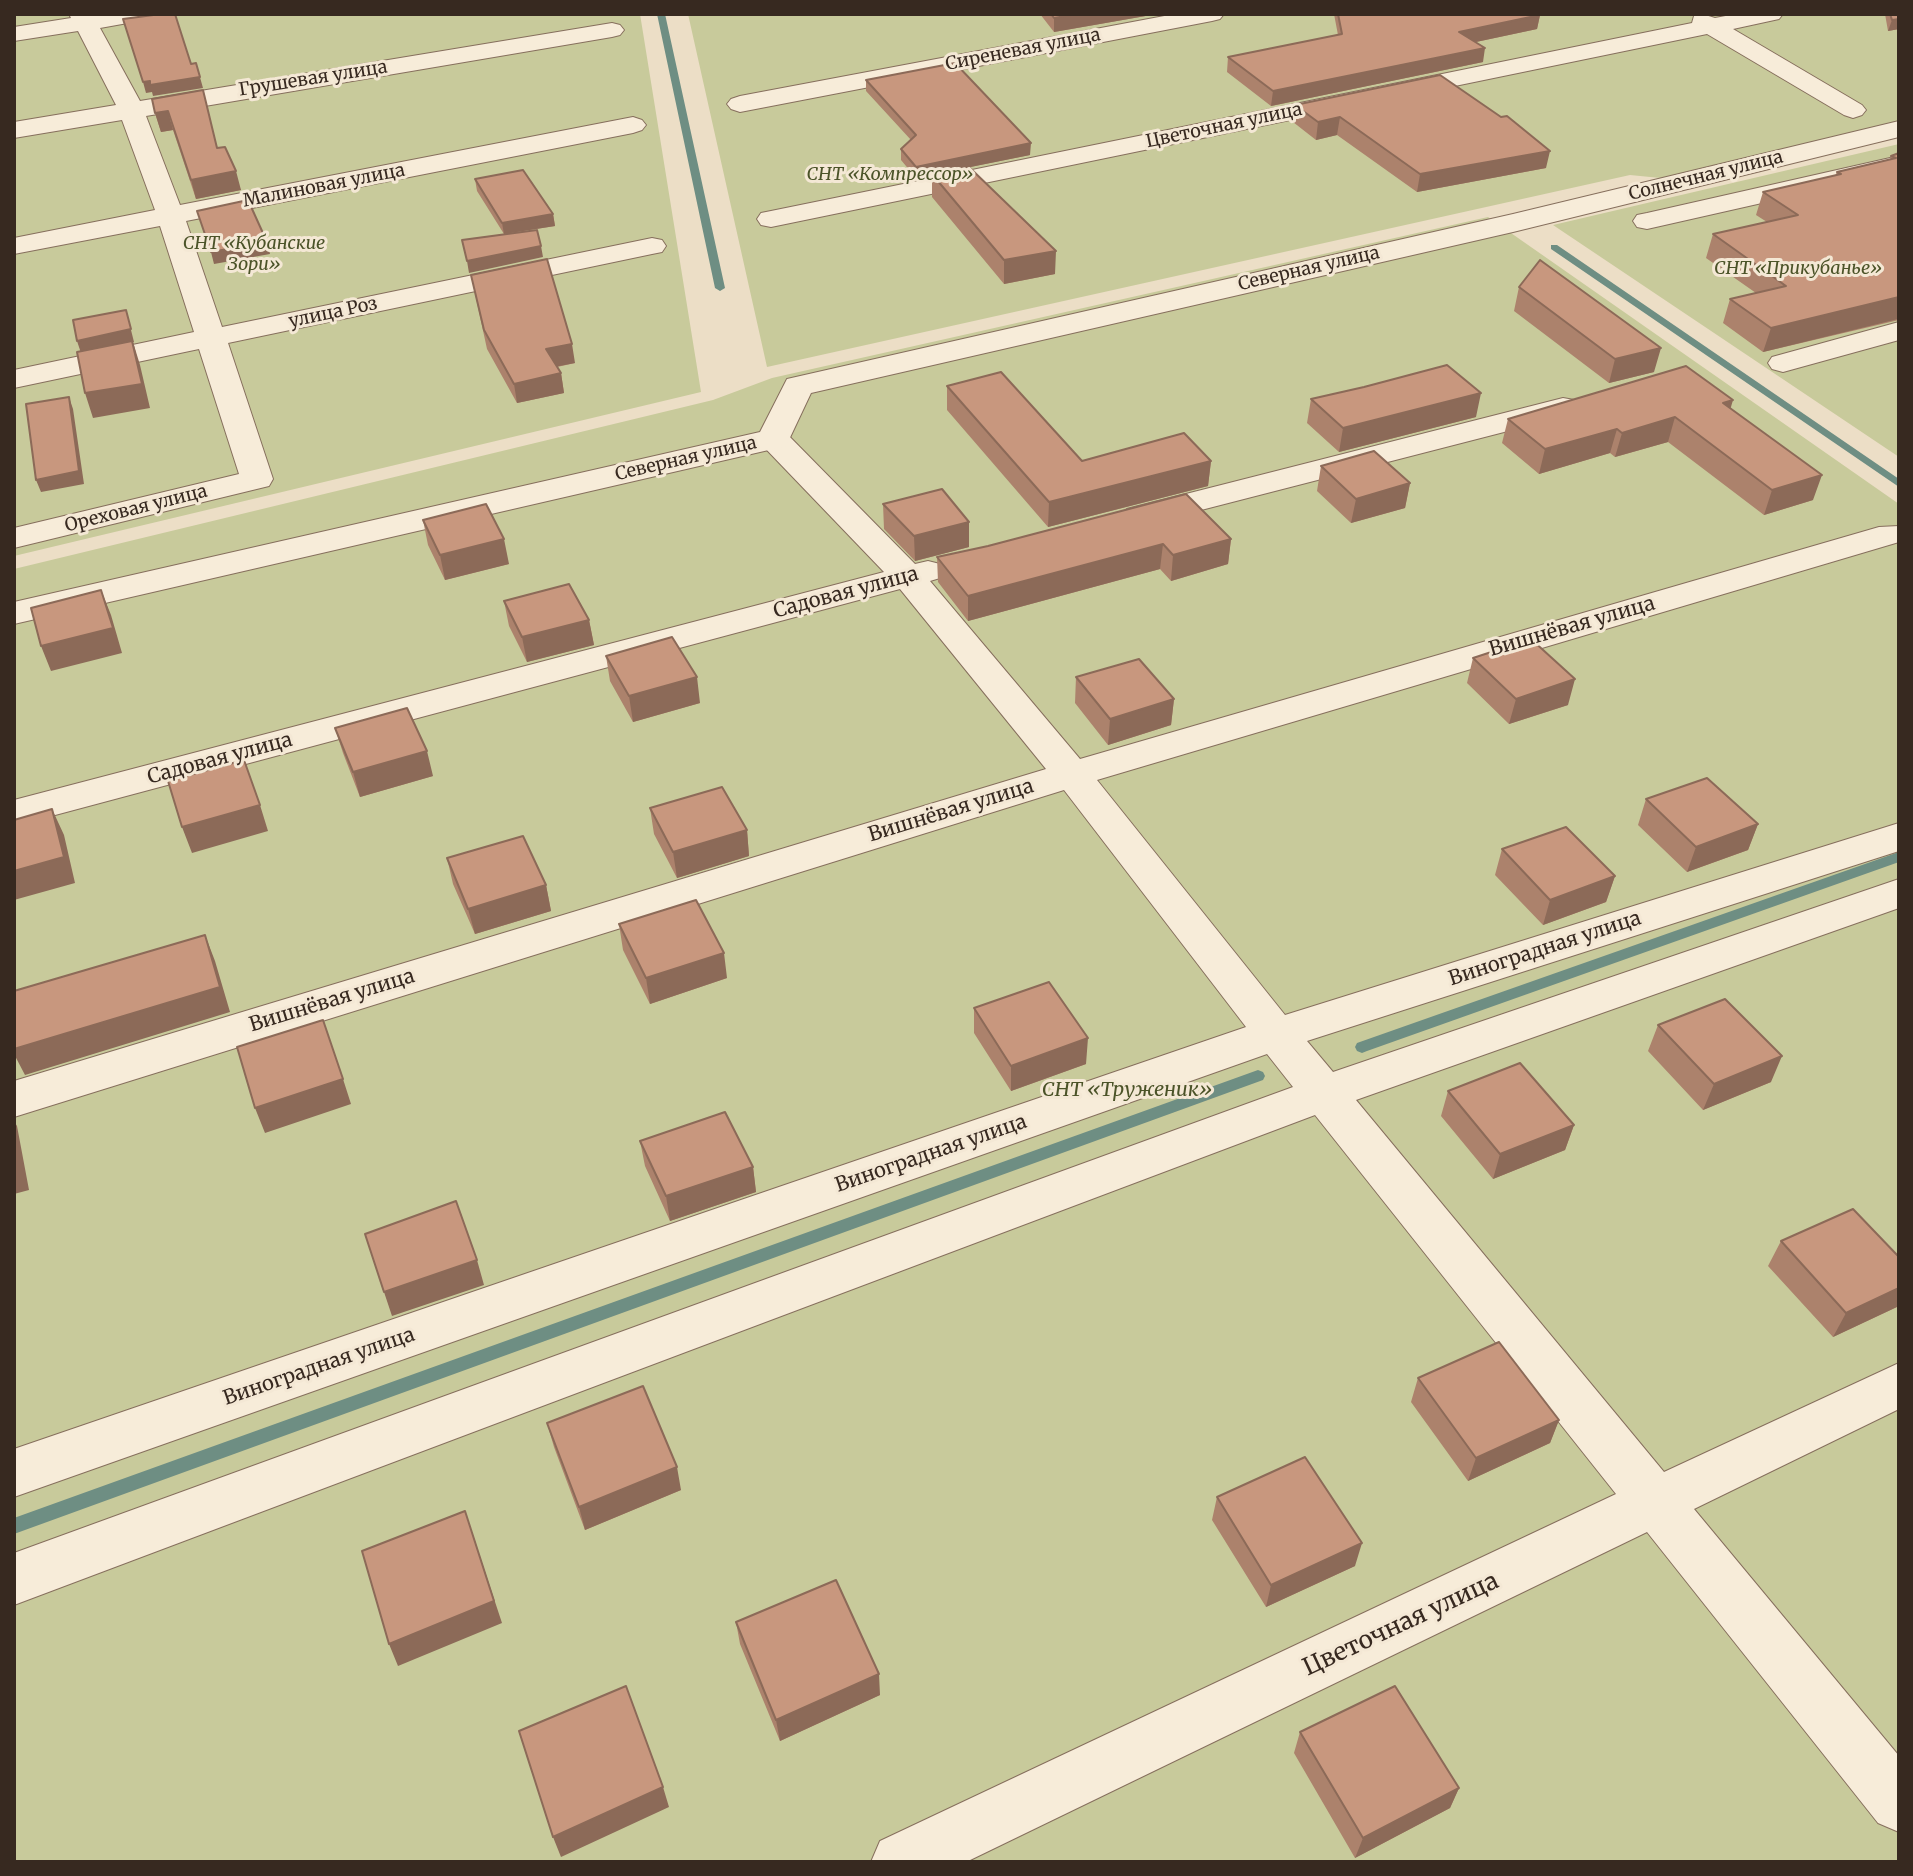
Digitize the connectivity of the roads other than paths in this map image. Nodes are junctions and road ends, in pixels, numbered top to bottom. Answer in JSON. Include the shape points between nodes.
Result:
{"nodes":[{"id":1,"x":142,"y":14,"type":"edge"},
{"id":2,"x":1212,"y":14,"type":"edge"},
{"id":3,"x":1771,"y":14,"type":"edge"},
{"id":4,"x":83,"y":18,"type":"edge"},
{"id":5,"x":1701,"y":20,"type":"edge"},
{"id":6,"x":612,"y":30,"type":"dead end"},
{"id":7,"x":14,"y":34,"type":"edge"},
{"id":8,"x":740,"y":104,"type":"dead end"},
{"id":9,"x":131,"y":109,"type":"junction"},
{"id":10,"x":1853,"y":110,"type":"dead end"},
{"id":11,"x":633,"y":125,"type":"dead end"},
{"id":12,"x":1899,"y":129,"type":"edge"},
{"id":13,"x":14,"y":130,"type":"edge"},
{"id":14,"x":1899,"y":164,"type":"edge"},
{"id":15,"x":171,"y":217,"type":"junction"},
{"id":16,"x":771,"y":219,"type":"dead end"},
{"id":17,"x":1647,"y":221,"type":"dead end"},
{"id":18,"x":1513,"y":223,"type":"joint"},
{"id":19,"x":14,"y":246,"type":"edge"},
{"id":20,"x":652,"y":246,"type":"dead end"},
{"id":21,"x":1899,"y":331,"type":"edge"},
{"id":22,"x":213,"y":338,"type":"junction"},
{"id":23,"x":1783,"y":363,"type":"dead end"},
{"id":24,"x":14,"y":379,"type":"edge"},
{"id":25,"x":1587,"y":401,"type":"edge"},
{"id":26,"x":774,"y":439,"type":"junction"},
{"id":27,"x":1108,"y":524,"type":"edge"},
{"id":28,"x":1891,"y":534,"type":"dead end"},
{"id":29,"x":14,"y":538,"type":"edge"},
{"id":30,"x":954,"y":564,"type":"edge"},
{"id":31,"x":907,"y":576,"type":"junction"},
{"id":32,"x":14,"y":613,"type":"edge"},
{"id":33,"x":1072,"y":774,"type":"junction"},
{"id":34,"x":14,"y":813,"type":"edge"},
{"id":35,"x":1899,"y":837,"type":"edge"},
{"id":36,"x":1899,"y":893,"type":"edge"},
{"id":37,"x":1276,"y":1034,"type":"junction"},
{"id":38,"x":1325,"y":1093,"type":"junction"},
{"id":39,"x":14,"y":1099,"type":"edge"},
{"id":40,"x":1899,"y":1385,"type":"edge"},
{"id":41,"x":14,"y":1473,"type":"edge"},
{"id":42,"x":1658,"y":1502,"type":"junction"},
{"id":43,"x":14,"y":1579,"type":"edge"},
{"id":44,"x":1899,"y":1802,"type":"edge"},
{"id":45,"x":901,"y":1862,"type":"edge"}],
"edges":[{"from":1,"to":4,"type":"street"},
{"from":2,"to":8,"type":"street","name":"Сиреневая улица"},
{"from":3,"to":5,"type":"street","name":"Цветочная улица"},
{"from":4,"to":7,"type":"street"},
{"from":4,"to":9,"type":"street"},
{"from":5,"to":10,"type":"street"},
{"from":5,"to":16,"type":"street","name":"Цветочная улица"},
{"from":6,"to":9,"type":"street","name":"Грушевая улица"},
{"from":9,"to":13,"type":"street","name":"Грушевая улица"},
{"from":9,"to":15,"type":"street"},
{"from":11,"to":15,"type":"street","name":"Малиновая улица"},
{"from":12,"to":18,"type":"street","name":"Солнечная улица"},
{"from":14,"to":17,"type":"street"},
{"from":15,"to":19,"type":"street","name":"Малиновая улица"},
{"from":15,"to":22,"type":"street"},
{"from":18,"to":26,"type":"street","name":"Северная улица","via":[[798,386]]},
{"from":20,"to":22,"type":"street","name":"улица Роз"},
{"from":21,"to":23,"type":"street"},
{"from":22,"to":24,"type":"street","name":"улица Роз"},
{"from":22,"to":29,"type":"street","name":"Ореховая улица","via":[[257,479]]},
{"from":25,"to":27,"type":"street"},
{"from":26,"to":31,"type":"street"},
{"from":26,"to":32,"type":"street","name":"Северная улица"},
{"from":28,"to":33,"type":"street","name":"Вишнёвая улица"},
{"from":30,"to":31,"type":"street","name":"Садовая улица"},
{"from":31,"to":33,"type":"street"},
{"from":31,"to":34,"type":"street","name":"Садовая улица"},
{"from":33,"to":37,"type":"street"},
{"from":33,"to":39,"type":"street","name":"Вишнёвая улица"},
{"from":35,"to":37,"type":"street","name":"Виноградная улица"},
{"from":36,"to":38,"type":"street"},
{"from":37,"to":38,"type":"street"},
{"from":37,"to":41,"type":"street","name":"Виноградная улица"},
{"from":38,"to":42,"type":"street"},
{"from":38,"to":43,"type":"street"},
{"from":40,"to":42,"type":"street","name":"Цветочная улица"},
{"from":42,"to":44,"type":"street"},
{"from":42,"to":45,"type":"street","name":"Цветочная улица"}]}
